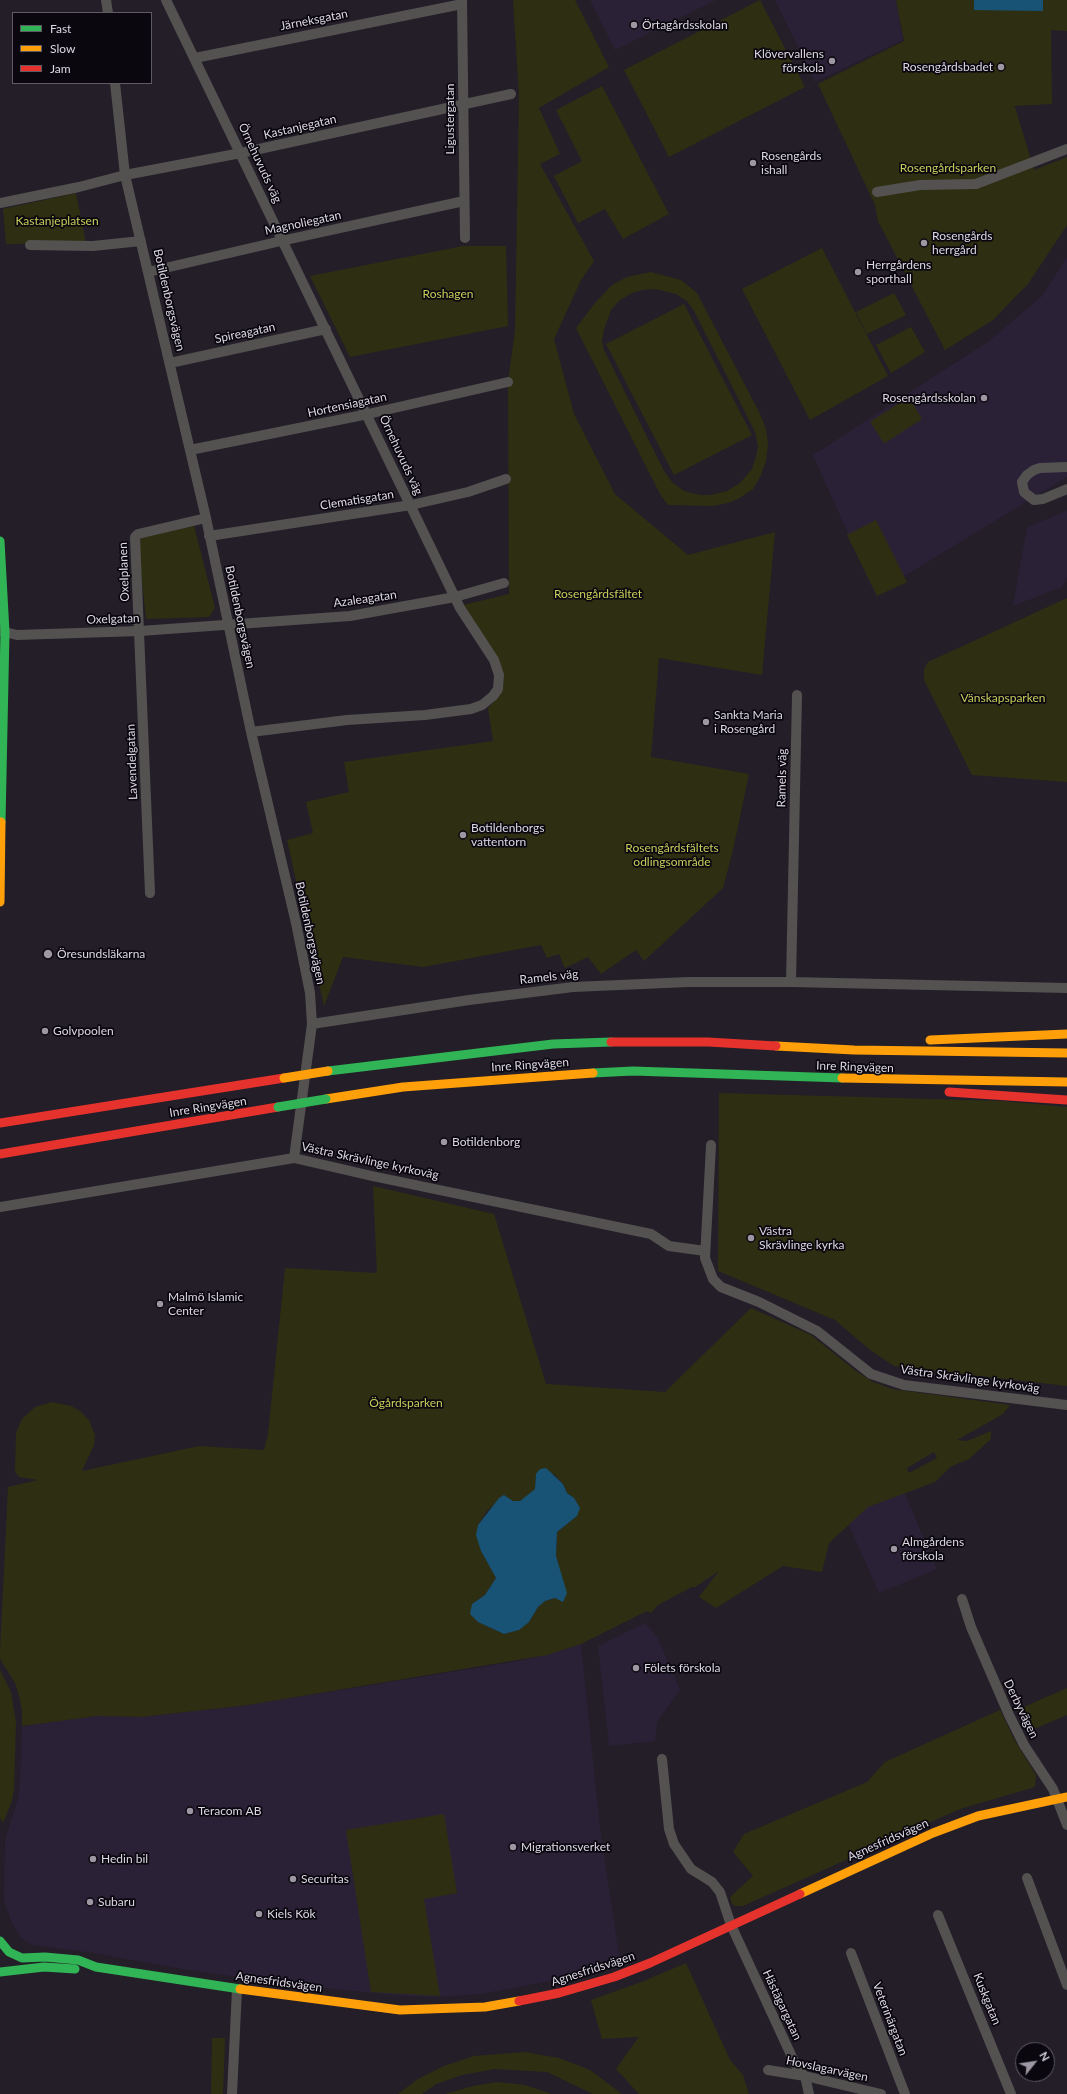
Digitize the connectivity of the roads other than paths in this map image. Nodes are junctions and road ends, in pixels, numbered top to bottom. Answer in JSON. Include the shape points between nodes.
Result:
{"nodes":[{"id":1,"x":106,"y":0,"type":"edge"},
{"id":2,"x":166,"y":0,"type":"edge"},
{"id":3,"x":462,"y":2,"type":"edge"},
{"id":4,"x":108,"y":12,"type":"edge"},
{"id":5,"x":195,"y":58,"type":"junction"},
{"id":6,"x":115,"y":84,"type":"edge"},
{"id":7,"x":511,"y":94,"type":"dead end"},
{"id":8,"x":463,"y":104,"type":"junction"},
{"id":9,"x":1067,"y":149,"type":"edge"},
{"id":10,"x":241,"y":153,"type":"junction"},
{"id":11,"x":125,"y":175,"type":"junction"},
{"id":12,"x":877,"y":192,"type":"dead end"},
{"id":13,"x":464,"y":201,"type":"junction"},
{"id":14,"x":0,"y":203,"type":"edge"},
{"id":15,"x":465,"y":238,"type":"dead end"},
{"id":16,"x":141,"y":240,"type":"junction"},
{"id":17,"x":281,"y":241,"type":"junction"},
{"id":18,"x":30,"y":245,"type":"dead end"},
{"id":19,"x":148,"y":272,"type":"junction"},
{"id":20,"x":326,"y":329,"type":"junction"},
{"id":21,"x":170,"y":363,"type":"junction"},
{"id":22,"x":508,"y":382,"type":"dead end"},
{"id":23,"x":368,"y":414,"type":"junction"},
{"id":24,"x":190,"y":450,"type":"junction"},
{"id":25,"x":1067,"y":467,"type":"edge"},
{"id":26,"x":506,"y":480,"type":"dead end"},
{"id":27,"x":1067,"y":489,"type":"edge"},
{"id":28,"x":411,"y":505,"type":"junction"},
{"id":29,"x":206,"y":518,"type":"junction"},
{"id":30,"x":209,"y":536,"type":"junction"},
{"id":31,"x":0,"y":541,"type":"edge"},
{"id":32,"x":504,"y":583,"type":"dead end"},
{"id":33,"x":455,"y":597,"type":"junction"},
{"id":34,"x":228,"y":626,"type":"junction"},
{"id":35,"x":2,"y":631,"type":"edge"},
{"id":36,"x":140,"y":631,"type":"junction"},
{"id":37,"x":796,"y":695,"type":"dead end"},
{"id":38,"x":251,"y":732,"type":"junction"},
{"id":39,"x":150,"y":893,"type":"dead end"},
{"id":40,"x":0,"y":902,"type":"edge"},
{"id":41,"x":791,"y":982,"type":"junction"},
{"id":42,"x":1067,"y":988,"type":"edge"},
{"id":43,"x":312,"y":1024,"type":"junction"},
{"id":44,"x":1067,"y":1034,"type":"edge"},
{"id":45,"x":920,"y":1040,"type":"dead end"},
{"id":46,"x":905,"y":1041,"type":"dead end"},
{"id":47,"x":854,"y":1050,"type":"junction"},
{"id":48,"x":1067,"y":1054,"type":"edge"},
{"id":49,"x":889,"y":1080,"type":"junction"},
{"id":50,"x":1067,"y":1082,"type":"edge"},
{"id":51,"x":1067,"y":1100,"type":"edge"},
{"id":52,"x":0,"y":1123,"type":"edge"},
{"id":53,"x":711,"y":1145,"type":"dead end"},
{"id":54,"x":0,"y":1154,"type":"edge"},
{"id":55,"x":294,"y":1158,"type":"junction"},
{"id":56,"x":0,"y":1207,"type":"edge"},
{"id":57,"x":705,"y":1251,"type":"junction"},
{"id":58,"x":1067,"y":1405,"type":"edge"},
{"id":59,"x":962,"y":1599,"type":"dead end"},
{"id":60,"x":662,"y":1760,"type":"dead end"},
{"id":61,"x":1062,"y":1798,"type":"edge"},
{"id":62,"x":1067,"y":1825,"type":"edge"},
{"id":63,"x":1027,"y":1878,"type":"dead end"},
{"id":64,"x":938,"y":1915,"type":"dead end"},
{"id":65,"x":731,"y":1925,"type":"junction"},
{"id":66,"x":0,"y":1943,"type":"edge"},
{"id":67,"x":851,"y":1953,"type":"dead end"},
{"id":68,"x":0,"y":1957,"type":"edge"},
{"id":69,"x":96,"y":1967,"type":"junction"},
{"id":70,"x":0,"y":1972,"type":"edge"},
{"id":71,"x":1067,"y":1985,"type":"edge"},
{"id":72,"x":237,"y":1989,"type":"junction"},
{"id":73,"x":768,"y":2070,"type":"dead end"},
{"id":74,"x":805,"y":2076,"type":"junction"},
{"id":75,"x":232,"y":2094,"type":"edge"},
{"id":76,"x":809,"y":2094,"type":"edge"},
{"id":77,"x":881,"y":2094,"type":"edge"},
{"id":78,"x":905,"y":2094,"type":"edge"},
{"id":79,"x":1011,"y":2094,"type":"edge"}],
"edges":[{"from":1,"to":4,"type":"street"},
{"from":2,"to":5,"type":"street","name":"Örnehuvuds väg"},
{"from":3,"to":5,"type":"street","name":"Järneksgatan"},
{"from":3,"to":8,"type":"street","name":"Ligustergatan"},
{"from":5,"to":10,"type":"street","name":"Örnehuvuds väg"},
{"from":6,"to":11,"type":"street","name":"Botildenborgsvägen"},
{"from":7,"to":8,"type":"street","name":"Kastanjegatan"},
{"from":8,"to":10,"type":"street","name":"Kastanjegatan"},
{"from":8,"to":13,"type":"street","name":"Ligustergatan"},
{"from":9,"to":12,"type":"street","via":[[976,184],[920,185]]},
{"from":10,"to":11,"type":"street","name":"Kastanjegatan"},
{"from":10,"to":17,"type":"street","name":"Örnehuvuds väg"},
{"from":11,"to":14,"type":"street","name":"Kastanjegatan"},
{"from":11,"to":16,"type":"street","name":"Botildenborgsvägen"},
{"from":13,"to":15,"type":"street","name":"Ligustergatan"},
{"from":13,"to":17,"type":"street","name":"Magnoliegatan"},
{"from":16,"to":18,"type":"street","via":[[92,246]]},
{"from":16,"to":19,"type":"street","name":"Botildenborgsvägen"},
{"from":17,"to":19,"type":"street","name":"Magnoliegatan"},
{"from":17,"to":20,"type":"street","name":"Örnehuvuds väg"},
{"from":19,"to":21,"type":"street","name":"Botildenborgsvägen"},
{"from":20,"to":21,"type":"street","name":"Spireagatan"},
{"from":20,"to":23,"type":"street","name":"Örnehuvuds väg"},
{"from":21,"to":24,"type":"street","name":"Botildenborgsvägen"},
{"from":22,"to":23,"type":"street","name":"Hortensiagatan"},
{"from":23,"to":24,"type":"street","name":"Hortensiagatan"},
{"from":23,"to":28,"type":"street","name":"Örnehuvuds väg"},
{"from":24,"to":29,"type":"street","name":"Botildenborgsvägen"},
{"from":25,"to":27,"type":"street","via":[[1040,468],[1027,475],[1022,482],[1024,492],[1034,500]]},
{"from":26,"to":28,"type":"street","name":"Clematisgatan"},
{"from":28,"to":30,"type":"street","name":"Clematisgatan"},
{"from":28,"to":33,"type":"street","name":"Örnehuvuds väg"},
{"from":29,"to":30,"type":"street","name":"Botildenborgsvägen"},
{"from":29,"to":36,"type":"street","name":"Oxelplanen","via":[[138,534],[135,537]]},
{"from":30,"to":34,"type":"street","name":"Botildenborgsvägen"},
{"from":31,"to":35,"type":"main road"},
{"from":32,"to":33,"type":"street","name":"Azaleagatan"},
{"from":33,"to":34,"type":"street","name":"Azaleagatan","via":[[350,616]]},
{"from":33,"to":38,"type":"street","name":"Örnehuvuds väg","via":[[494,660],[499,675],[498,689],[482,705],[471,709],[426,715],[347,720]]},
{"from":34,"to":36,"type":"street","name":"Oxelgatan"},
{"from":34,"to":38,"type":"street","name":"Botildenborgsvägen"},
{"from":35,"to":36,"type":"street","name":"Oxelgatan","via":[[17,635]]},
{"from":35,"to":40,"type":"main road"},
{"from":36,"to":39,"type":"street","name":"Lavendelgatan"},
{"from":37,"to":41,"type":"street","name":"Ramels väg"},
{"from":38,"to":43,"type":"street","name":"Botildenborgsvägen","via":[[296,923],[310,993]]},
{"from":41,"to":42,"type":"street","name":"Ramels väg"},
{"from":41,"to":43,"type":"street","name":"Ramels väg","via":[[689,982],[573,987]]},
{"from":43,"to":55,"type":"street","name":"Botildenborgsvägen"},
{"from":44,"to":45,"type":"main road"},
{"from":46,"to":47,"type":"main road"},
{"from":47,"to":48,"type":"main road","name":"Inre Ringvägen"},
{"from":47,"to":52,"type":"main road","name":"Inre Ringvägen","bridge":true,"via":[[708,1042],[553,1044],[328,1071]]},
{"from":49,"to":50,"type":"main road","name":"Inre Ringvägen"},
{"from":49,"to":51,"type":"main road","via":[[938,1090]]},
{"from":49,"to":54,"type":"main road","name":"Inre Ringvägen","bridge":true,"via":[[633,1072],[403,1087]]},
{"from":53,"to":57,"type":"street","name":"Västra Skrävlinge kyrkoväg"},
{"from":55,"to":56,"type":"street","name":"Västra Skrävlinge kyrkoväg"},
{"from":55,"to":57,"type":"street","name":"Västra Skrävlinge kyrkoväg","via":[[651,1234],[668,1246]]},
{"from":57,"to":58,"type":"street","name":"Västra Skrävlinge kyrkoväg","via":[[711,1275],[721,1287],[759,1302],[816,1331],[871,1374],[904,1386]]},
{"from":59,"to":61,"type":"street","name":"Derbyvägen","via":[[971,1628],[1024,1745]]},
{"from":60,"to":65,"type":"street","name":"Hästägargatan","via":[[669,1828],[674,1844],[691,1868],[712,1882],[720,1892]]},
{"from":61,"to":62,"type":"street","name":"Derbyvägen"},
{"from":61,"to":65,"type":"main road","name":"Agnesfridsvägen","via":[[1012,1808],[959,1823],[904,1845]]},
{"from":63,"to":71,"type":"street"},
{"from":64,"to":79,"type":"street","name":"Kuskgatan"},
{"from":65,"to":72,"type":"main road","name":"Agnesfridsvägen","via":[[614,1977],[559,1993],[486,2007],[400,2010]]},
{"from":65,"to":74,"type":"street","name":"Hästägargatan","via":[[798,2070]]},
{"from":66,"to":68,"type":"main road"},
{"from":66,"to":69,"type":"main road","name":"Agnesfridsvägen","via":[[9,1952],[22,1958],[34,1956],[78,1960]]},
{"from":67,"to":78,"type":"street","name":"Veterinärgatan"},
{"from":69,"to":70,"type":"main road","name":"Agnesfridsvägen","via":[[44,1967]]},
{"from":69,"to":72,"type":"main road","name":"Agnesfridsvägen"},
{"from":72,"to":75,"type":"street"},
{"from":73,"to":74,"type":"street","name":"Hovslagarvägen"},
{"from":74,"to":76,"type":"street","name":"Hästägargatan"},
{"from":74,"to":77,"type":"street","name":"Hovslagarvägen"}]}
